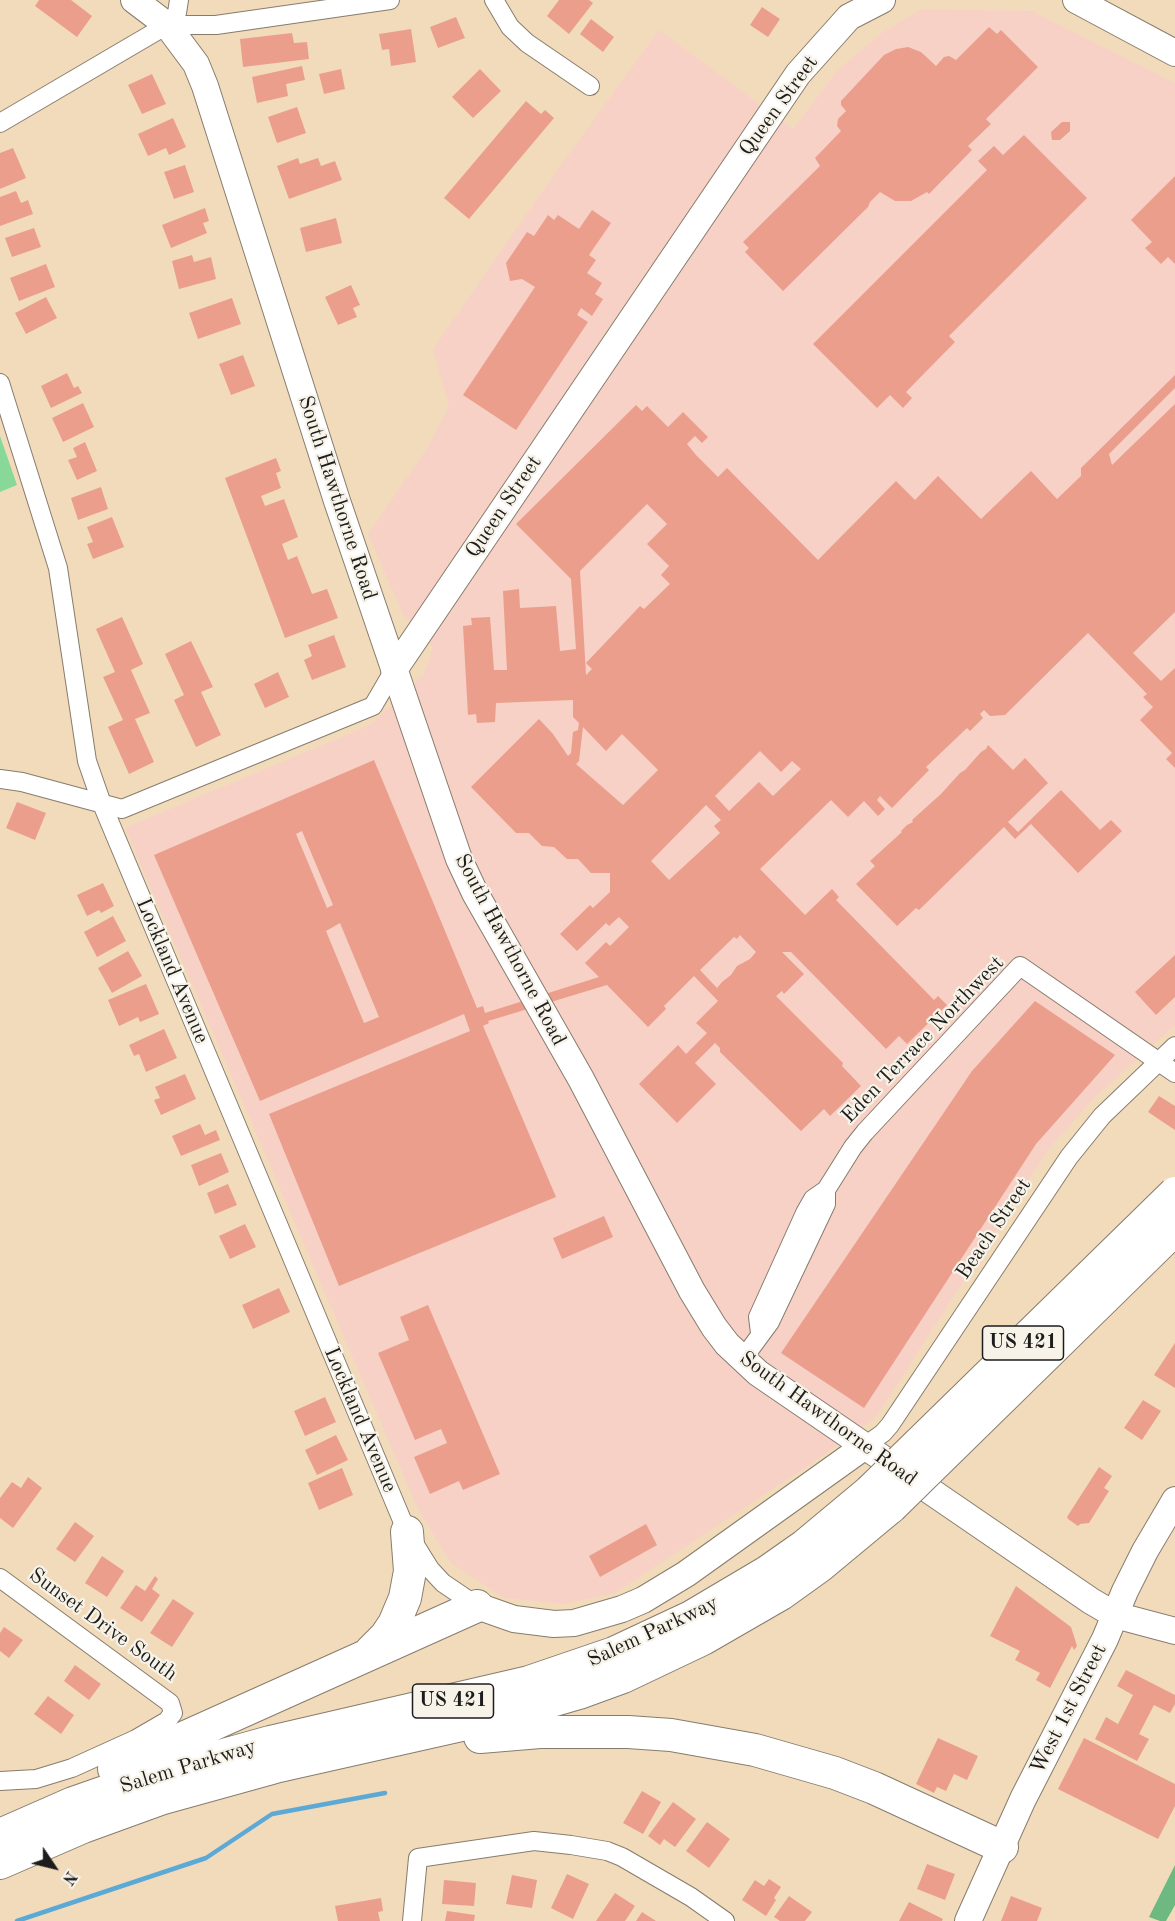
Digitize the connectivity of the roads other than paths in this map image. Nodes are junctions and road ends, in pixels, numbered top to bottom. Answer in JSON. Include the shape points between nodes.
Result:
{"nodes":[{"id":1,"x":134,"y":0,"type":"edge"},
{"id":2,"x":179,"y":0,"type":"edge"},
{"id":3,"x":390,"y":0,"type":"edge"},
{"id":4,"x":494,"y":0,"type":"edge"},
{"id":5,"x":882,"y":0,"type":"edge"},
{"id":6,"x":1076,"y":0,"type":"edge"},
{"id":7,"x":167,"y":25,"type":"junction"},
{"id":8,"x":1175,"y":53,"type":"edge"},
{"id":9,"x":590,"y":86,"type":"dead end"},
{"id":10,"x":0,"y":123,"type":"edge"},
{"id":11,"x":0,"y":383,"type":"edge"},
{"id":12,"x":394,"y":670,"type":"junction"},
{"id":13,"x":0,"y":778,"type":"edge"},
{"id":14,"x":102,"y":804,"type":"junction"},
{"id":15,"x":1175,"y":1046,"type":"edge"},
{"id":16,"x":1158,"y":1061,"type":"junction"},
{"id":17,"x":1175,"y":1072,"type":"edge"},
{"id":18,"x":1175,"y":1193,"type":"edge"},
{"id":19,"x":1175,"y":1229,"type":"edge"},
{"id":20,"x":742,"y":1360,"type":"junction"},
{"id":21,"x":865,"y":1446,"type":"junction"},
{"id":22,"x":880,"y":1499,"type":"junction"},
{"id":23,"x":1175,"y":1500,"type":"edge"},
{"id":24,"x":407,"y":1532,"type":"junction"},
{"id":25,"x":0,"y":1578,"type":"edge"},
{"id":26,"x":477,"y":1606,"type":"junction"},
{"id":27,"x":1115,"y":1615,"type":"junction"},
{"id":28,"x":1175,"y":1630,"type":"edge"},
{"id":29,"x":365,"y":1656,"type":"junction"},
{"id":30,"x":350,"y":1750,"type":"junction"},
{"id":31,"x":0,"y":1781,"type":"edge"},
{"id":32,"x":0,"y":1820,"type":"edge"},
{"id":33,"x":0,"y":1835,"type":"edge"},
{"id":34,"x":1002,"y":1847,"type":"junction"},
{"id":35,"x":0,"y":1863,"type":"edge"},
{"id":36,"x":412,"y":1921,"type":"edge"},
{"id":37,"x":725,"y":1921,"type":"edge"},
{"id":38,"x":968,"y":1921,"type":"edge"}],
"edges":[{"from":1,"to":7,"type":"main road","name":"South Hawthorne Road"},
{"from":2,"to":7,"type":"street","via":[[177,13]]},
{"from":3,"to":7,"type":"street","via":[[216,25]]},
{"from":4,"to":9,"type":"street","via":[[510,27],[526,43]]},
{"from":5,"to":12,"type":"main road","name":"Queen Street","via":[[849,17],[798,74]]},
{"from":6,"to":8,"type":"main road"},
{"from":7,"to":10,"type":"street"},
{"from":7,"to":12,"type":"main road","name":"South Hawthorne Road","via":[[196,64],[205,86]]},
{"from":11,"to":14,"type":"street","name":"Lockland Avenue","via":[[58,568],[87,761]]},
{"from":12,"to":14,"type":"street","name":"Queen Street","via":[[373,706],[122,809]]},
{"from":12,"to":20,"type":"main road","name":"South Hawthorne Road","via":[[446,826],[475,894],[581,1079],[703,1310]]},
{"from":13,"to":14,"type":"street","name":"Queen Street"},
{"from":14,"to":24,"type":"street","name":"Lockland Avenue"},
{"from":15,"to":16,"type":"street","name":"Beach Street"},
{"from":16,"to":17,"type":"street"},
{"from":16,"to":20,"type":"street","name":"Eden Terrace Northwest","via":[[1020,966],[865,1132],[826,1190],[813,1199],[758,1317],[760,1333]]},
{"from":16,"to":21,"type":"street","name":"Beach Street","via":[[1101,1116],[1069,1157],[890,1425]]},
{"from":18,"to":22,"type":"highway","name":"Salem Parkway","number":"US 421","bridge":true},
{"from":19,"to":22,"type":"highway","name":"Salem Parkway","number":"US 421","bridge":true},
{"from":20,"to":21,"type":"main road","name":"South Hawthorne Road"},
{"from":21,"to":26,"type":"main road","name":"Lockland Avenue","via":[[686,1574],[621,1610],[554,1624],[514,1620]]},
{"from":21,"to":27,"type":"main road","name":"South Hawthorne Road"},
{"from":22,"to":30,"type":"highway","name":"Salem Parkway","number":"US 421","via":[[820,1566],[743,1618],[663,1659],[536,1706]]},
{"from":22,"to":33,"type":"highway","name":"Salem Parkway","number":"US 421","via":[[749,1584],[614,1653],[518,1685],[270,1742],[165,1771],[84,1799]]},
{"from":23,"to":27,"type":"main road","name":"West 1st Street","via":[[1145,1551]]},
{"from":24,"to":26,"type":"street","name":"Lockland Avenue","via":[[443,1583]]},
{"from":24,"to":29,"type":"highway","via":[[410,1571],[405,1598],[386,1636]]},
{"from":25,"to":31,"type":"street","name":"Sunset Drive South","via":[[170,1703],[173,1713],[167,1721],[136,1739],[72,1768],[36,1779]]},
{"from":26,"to":29,"type":"highway"},
{"from":27,"to":28,"type":"main road","name":"South Hawthorne Road"},
{"from":27,"to":34,"type":"main road","name":"West 1st Street"},
{"from":29,"to":32,"type":"highway"},
{"from":30,"to":34,"type":"highway","via":[[379,1756],[473,1738],[540,1732],[628,1732],[702,1740],[755,1750],[835,1773]]},
{"from":30,"to":35,"type":"highway","name":"Salem Parkway","number":"US 421","via":[[163,1798]]},
{"from":34,"to":38,"type":"main road","name":"West 1st Street"},
{"from":36,"to":37,"type":"street","via":[[418,1858],[534,1841],[607,1851],[622,1857]]}]}
